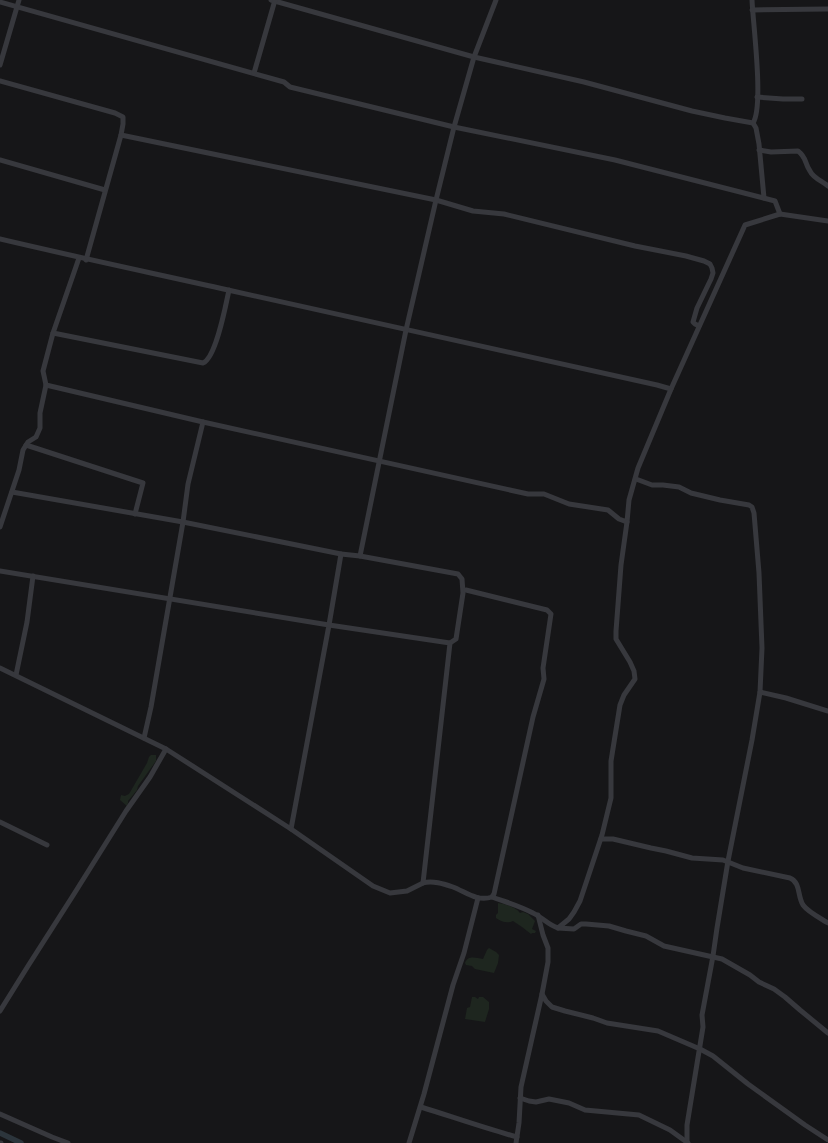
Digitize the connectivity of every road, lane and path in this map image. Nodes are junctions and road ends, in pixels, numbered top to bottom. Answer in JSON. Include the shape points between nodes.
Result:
{"nodes":[{"id":1,"x":19,"y":0,"type":"edge"},
{"id":2,"x":273,"y":0,"type":"edge"},
{"id":3,"x":496,"y":0,"type":"edge"},
{"id":4,"x":752,"y":0,"type":"edge"},
{"id":5,"x":0,"y":2,"type":"edge"},
{"id":6,"x":17,"y":7,"type":"junction"},
{"id":7,"x":828,"y":9,"type":"edge"},
{"id":8,"x":752,"y":10,"type":"junction"},
{"id":9,"x":474,"y":57,"type":"junction"},
{"id":10,"x":0,"y":65,"type":"edge"},
{"id":11,"x":254,"y":73,"type":"junction"},
{"id":12,"x":0,"y":81,"type":"edge"},
{"id":13,"x":758,"y":97,"type":"junction"},
{"id":14,"x":802,"y":99,"type":"dead end"},
{"id":15,"x":753,"y":123,"type":"junction"},
{"id":16,"x":454,"y":127,"type":"junction"},
{"id":17,"x":121,"y":135,"type":"junction"},
{"id":18,"x":759,"y":150,"type":"junction"},
{"id":19,"x":0,"y":160,"type":"edge"},
{"id":20,"x":828,"y":186,"type":"edge"},
{"id":21,"x":105,"y":190,"type":"junction"},
{"id":22,"x":764,"y":198,"type":"junction"},
{"id":23,"x":436,"y":200,"type":"junction"},
{"id":24,"x":780,"y":214,"type":"junction"},
{"id":25,"x":828,"y":221,"type":"edge"},
{"id":26,"x":0,"y":239,"type":"edge"},
{"id":27,"x":79,"y":258,"type":"junction"},
{"id":28,"x":86,"y":260,"type":"junction"},
{"id":29,"x":229,"y":290,"type":"junction"},
{"id":30,"x":699,"y":326,"type":"junction"},
{"id":31,"x":406,"y":330,"type":"junction"},
{"id":32,"x":53,"y":333,"type":"junction"},
{"id":33,"x":46,"y":385,"type":"junction"},
{"id":34,"x":671,"y":389,"type":"junction"},
{"id":35,"x":203,"y":422,"type":"junction"},
{"id":36,"x":26,"y":445,"type":"junction"},
{"id":37,"x":379,"y":461,"type":"junction"},
{"id":38,"x":636,"y":479,"type":"junction"},
{"id":39,"x":12,"y":492,"type":"junction"},
{"id":40,"x":135,"y":514,"type":"junction"},
{"id":41,"x":183,"y":522,"type":"junction"},
{"id":42,"x":627,"y":522,"type":"junction"},
{"id":43,"x":0,"y":527,"type":"edge"},
{"id":44,"x":342,"y":554,"type":"junction"},
{"id":45,"x":360,"y":556,"type":"junction"},
{"id":46,"x":0,"y":571,"type":"edge"},
{"id":47,"x":33,"y":576,"type":"junction"},
{"id":48,"x":466,"y":590,"type":"dead end"},
{"id":49,"x":169,"y":599,"type":"junction"},
{"id":50,"x":329,"y":625,"type":"junction"},
{"id":51,"x":450,"y":643,"type":"junction"},
{"id":52,"x":0,"y":668,"type":"edge"},
{"id":53,"x":16,"y":675,"type":"junction"},
{"id":54,"x":760,"y":692,"type":"junction"},
{"id":55,"x":828,"y":711,"type":"edge"},
{"id":56,"x":144,"y":738,"type":"junction"},
{"id":57,"x":166,"y":749,"type":"junction"},
{"id":58,"x":0,"y":822,"type":"edge"},
{"id":59,"x":291,"y":829,"type":"junction"},
{"id":60,"x":601,"y":839,"type":"junction"},
{"id":61,"x":47,"y":845,"type":"dead end"},
{"id":62,"x":728,"y":861,"type":"junction"},
{"id":63,"x":423,"y":883,"type":"junction"},
{"id":64,"x":478,"y":898,"type":"junction"},
{"id":65,"x":492,"y":898,"type":"junction"},
{"id":66,"x":538,"y":916,"type":"junction"},
{"id":67,"x":828,"y":924,"type":"edge"},
{"id":68,"x":558,"y":928,"type":"junction"},
{"id":69,"x":713,"y":956,"type":"junction"},
{"id":70,"x":542,"y":994,"type":"junction"},
{"id":71,"x":0,"y":1011,"type":"edge"},
{"id":72,"x":828,"y":1033,"type":"edge"},
{"id":73,"x":700,"y":1049,"type":"junction"},
{"id":74,"x":520,"y":1098,"type":"junction"},
{"id":75,"x":421,"y":1107,"type":"junction"},
{"id":76,"x":0,"y":1114,"type":"edge"},
{"id":77,"x":517,"y":1137,"type":"junction"},
{"id":78,"x":828,"y":1140,"type":"edge"},
{"id":79,"x":68,"y":1143,"type":"edge"},
{"id":80,"x":409,"y":1143,"type":"edge"},
{"id":81,"x":516,"y":1143,"type":"edge"},
{"id":82,"x":687,"y":1143,"type":"edge"}],
"edges":[{"from":1,"to":6,"type":"street"},
{"from":2,"to":9,"type":"street"},
{"from":2,"to":11,"type":"street"},
{"from":3,"to":9,"type":"street"},
{"from":4,"to":8,"type":"street"},
{"from":5,"to":6,"type":"street"},
{"from":6,"to":10,"type":"street"},
{"from":6,"to":11,"type":"street"},
{"from":7,"to":8,"type":"street"},
{"from":8,"to":13,"type":"street"},
{"from":9,"to":15,"type":"street","via":[[584,82],[692,112]]},
{"from":9,"to":16,"type":"street"},
{"from":11,"to":16,"type":"street","via":[[284,82],[290,87]]},
{"from":12,"to":17,"type":"street","via":[[122,117],[124,124]]},
{"from":13,"to":14,"type":"street"},
{"from":13,"to":15,"type":"street","via":[[756,119]]},
{"from":15,"to":18,"type":"street"},
{"from":16,"to":22,"type":"street","via":[[615,160]]},
{"from":16,"to":23,"type":"street"},
{"from":17,"to":21,"type":"street"},
{"from":17,"to":23,"type":"street"},
{"from":18,"to":20,"type":"street","via":[[798,151],[804,157],[810,172]]},
{"from":18,"to":22,"type":"street"},
{"from":19,"to":21,"type":"street"},
{"from":21,"to":28,"type":"street"},
{"from":22,"to":24,"type":"street","via":[[775,201]]},
{"from":23,"to":30,"type":"street","via":[[473,212],[504,214],[686,256],[710,264],[711,279],[696,308],[693,322]]},
{"from":23,"to":31,"type":"street"},
{"from":24,"to":25,"type":"street"},
{"from":24,"to":30,"type":"street","via":[[745,225]]},
{"from":26,"to":27,"type":"street"},
{"from":27,"to":28,"type":"street"},
{"from":27,"to":32,"type":"street"},
{"from":28,"to":29,"type":"street"},
{"from":29,"to":31,"type":"street"},
{"from":29,"to":32,"type":"street","via":[[213,353],[207,362],[203,363]]},
{"from":30,"to":34,"type":"street"},
{"from":31,"to":34,"type":"street"},
{"from":31,"to":37,"type":"street"},
{"from":32,"to":33,"type":"street","via":[[43,371]]},
{"from":33,"to":35,"type":"street"},
{"from":33,"to":36,"type":"street","via":[[40,413],[40,428]]},
{"from":34,"to":38,"type":"street","via":[[638,468]]},
{"from":35,"to":37,"type":"street"},
{"from":35,"to":41,"type":"street","via":[[188,484]]},
{"from":36,"to":39,"type":"street"},
{"from":36,"to":40,"type":"street","via":[[143,484]]},
{"from":37,"to":42,"type":"street","via":[[528,494],[544,494],[569,504],[608,510]]},
{"from":37,"to":45,"type":"street"},
{"from":38,"to":42,"type":"street","via":[[629,500]]},
{"from":38,"to":54,"type":"street","via":[[652,485],[679,487],[691,493],[749,504],[752,507],[759,573],[762,648]]},
{"from":39,"to":40,"type":"street"},
{"from":39,"to":43,"type":"street"},
{"from":40,"to":41,"type":"street"},
{"from":41,"to":44,"type":"street"},
{"from":41,"to":49,"type":"street"},
{"from":42,"to":60,"type":"street","via":[[616,639],[630,662],[634,679],[620,705],[611,761],[611,798]]},
{"from":44,"to":45,"type":"street"},
{"from":44,"to":50,"type":"street"},
{"from":45,"to":51,"type":"street","via":[[458,574],[462,579],[463,593],[456,639]]},
{"from":46,"to":47,"type":"street"},
{"from":47,"to":49,"type":"street"},
{"from":47,"to":53,"type":"street"},
{"from":48,"to":65,"type":"street","via":[[547,610],[551,614],[543,668],[544,679]]},
{"from":49,"to":50,"type":"street"},
{"from":49,"to":56,"type":"street"},
{"from":50,"to":51,"type":"street"},
{"from":50,"to":59,"type":"street"},
{"from":51,"to":63,"type":"street"},
{"from":52,"to":53,"type":"street"},
{"from":53,"to":56,"type":"street"},
{"from":54,"to":55,"type":"street"},
{"from":54,"to":62,"type":"street"},
{"from":56,"to":57,"type":"street"},
{"from":57,"to":59,"type":"street"},
{"from":57,"to":71,"type":"street","via":[[150,778],[127,810]]},
{"from":58,"to":61,"type":"street"},
{"from":59,"to":63,"type":"street","via":[[373,886],[390,893],[407,891]]},
{"from":60,"to":62,"type":"street","via":[[613,839],[692,858]]},
{"from":60,"to":68,"type":"street","via":[[580,900],[574,912]]},
{"from":62,"to":67,"type":"street","via":[[743,868],[794,880],[803,905]]},
{"from":62,"to":69,"type":"street"},
{"from":63,"to":64,"type":"street","via":[[428,881],[454,887]]},
{"from":64,"to":65,"type":"street"},
{"from":64,"to":75,"type":"street"},
{"from":65,"to":66,"type":"street","via":[[517,905]]},
{"from":66,"to":68,"type":"street"},
{"from":66,"to":70,"type":"street","via":[[548,948]]},
{"from":68,"to":69,"type":"street","via":[[574,929],[581,924],[609,926],[646,936],[664,946]]},
{"from":69,"to":72,"type":"street","via":[[774,989]]},
{"from":69,"to":73,"type":"street","via":[[702,1015]]},
{"from":70,"to":73,"type":"street","via":[[552,1006],[564,1011],[607,1023],[658,1031]]},
{"from":70,"to":74,"type":"street"},
{"from":73,"to":78,"type":"street"},
{"from":73,"to":82,"type":"street","via":[[687,1125]]},
{"from":74,"to":77,"type":"street"},
{"from":74,"to":82,"type":"street","via":[[536,1102],[549,1099],[569,1103],[585,1110],[639,1115],[670,1130]]},
{"from":75,"to":77,"type":"street"},
{"from":75,"to":80,"type":"street"},
{"from":76,"to":79,"type":"street"},
{"from":77,"to":81,"type":"street"}]}
